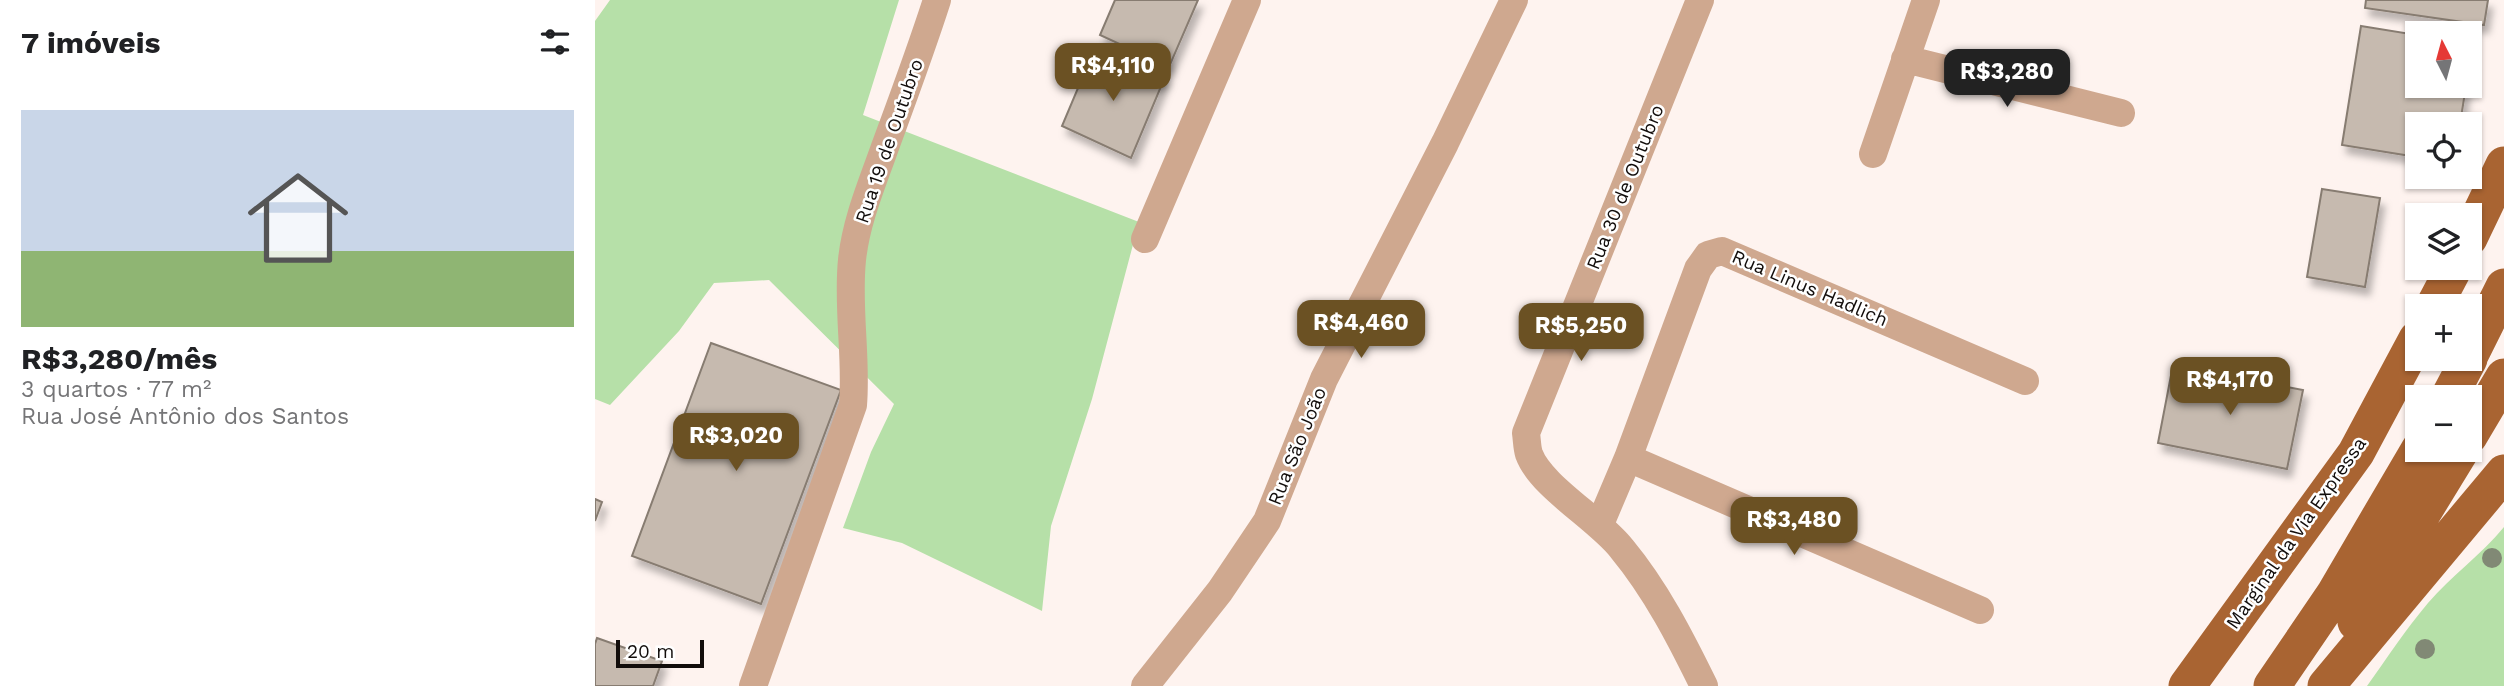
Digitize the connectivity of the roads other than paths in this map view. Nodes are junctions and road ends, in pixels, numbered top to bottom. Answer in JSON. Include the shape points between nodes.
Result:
{"nodes":[{"id":1,"x":937,"y":0,"type":"edge"},
{"id":2,"x":1247,"y":0,"type":"edge"},
{"id":3,"x":1514,"y":0,"type":"edge"},
{"id":4,"x":1700,"y":0,"type":"edge"},
{"id":5,"x":1926,"y":0,"type":"edge"},
{"id":6,"x":1905,"y":59,"type":"junction"},
{"id":7,"x":2121,"y":113,"type":"dead end"},
{"id":8,"x":1873,"y":154,"type":"dead end"},
{"id":9,"x":2504,"y":165,"type":"edge"},
{"id":10,"x":2482,"y":211,"type":"edge"},
{"id":11,"x":1145,"y":239,"type":"dead end"},
{"id":12,"x":2504,"y":287,"type":"edge"},
{"id":13,"x":2482,"y":332,"type":"edge"},
{"id":14,"x":2405,"y":361,"type":"edge"},
{"id":15,"x":2504,"y":377,"type":"edge"},
{"id":16,"x":2025,"y":381,"type":"dead end"},
{"id":17,"x":2482,"y":414,"type":"edge"},
{"id":18,"x":1628,"y":458,"type":"junction"},
{"id":19,"x":2412,"y":462,"type":"edge"},
{"id":20,"x":2454,"y":462,"type":"edge"},
{"id":21,"x":2504,"y":473,"type":"edge"},
{"id":22,"x":1600,"y":524,"type":"junction"},
{"id":23,"x":1980,"y":610,"type":"dead end"},
{"id":24,"x":1148,"y":685,"type":"edge"},
{"id":25,"x":753,"y":686,"type":"edge"},
{"id":26,"x":1704,"y":686,"type":"edge"},
{"id":27,"x":2187,"y":686,"type":"edge"},
{"id":28,"x":2272,"y":686,"type":"edge"},
{"id":29,"x":2317,"y":686,"type":"edge"},
{"id":30,"x":2326,"y":686,"type":"edge"}],
"edges":[{"from":1,"to":25,"type":"street","name":"Rua 19 de Outubro","via":[[862,209],[854,247],[853,405]]},
{"from":2,"to":11,"type":"street"},
{"from":3,"to":24,"type":"street","name":"Rua São João","via":[[1324,379],[1267,521],[1220,592]]},
{"from":4,"to":22,"type":"street","name":"Rua 30 de Outubro","via":[[1526,433],[1529,455],[1547,481]]},
{"from":5,"to":6,"type":"street"},
{"from":6,"to":7,"type":"street"},
{"from":6,"to":8,"type":"street"},
{"from":9,"to":10,"type":"main road"},
{"from":12,"to":13,"type":"main road"},
{"from":14,"to":27,"type":"main road","name":"Marginal da Via Expressa","via":[[2356,453]]},
{"from":15,"to":17,"type":"main road"},
{"from":16,"to":18,"type":"street","name":"Rua Linus Hadlich","via":[[1722,251],[1708,254],[1698,269]]},
{"from":18,"to":22,"type":"street","name":"Rua Linus Hadlich"},
{"from":18,"to":23,"type":"street"},
{"from":19,"to":28,"type":"main road","via":[[2334,595]]},
{"from":20,"to":29,"type":"main road"},
{"from":21,"to":30,"type":"main road"},
{"from":22,"to":26,"type":"street","name":"Rua 30 de Outubro","via":[[1623,549],[1667,614]]}]}
